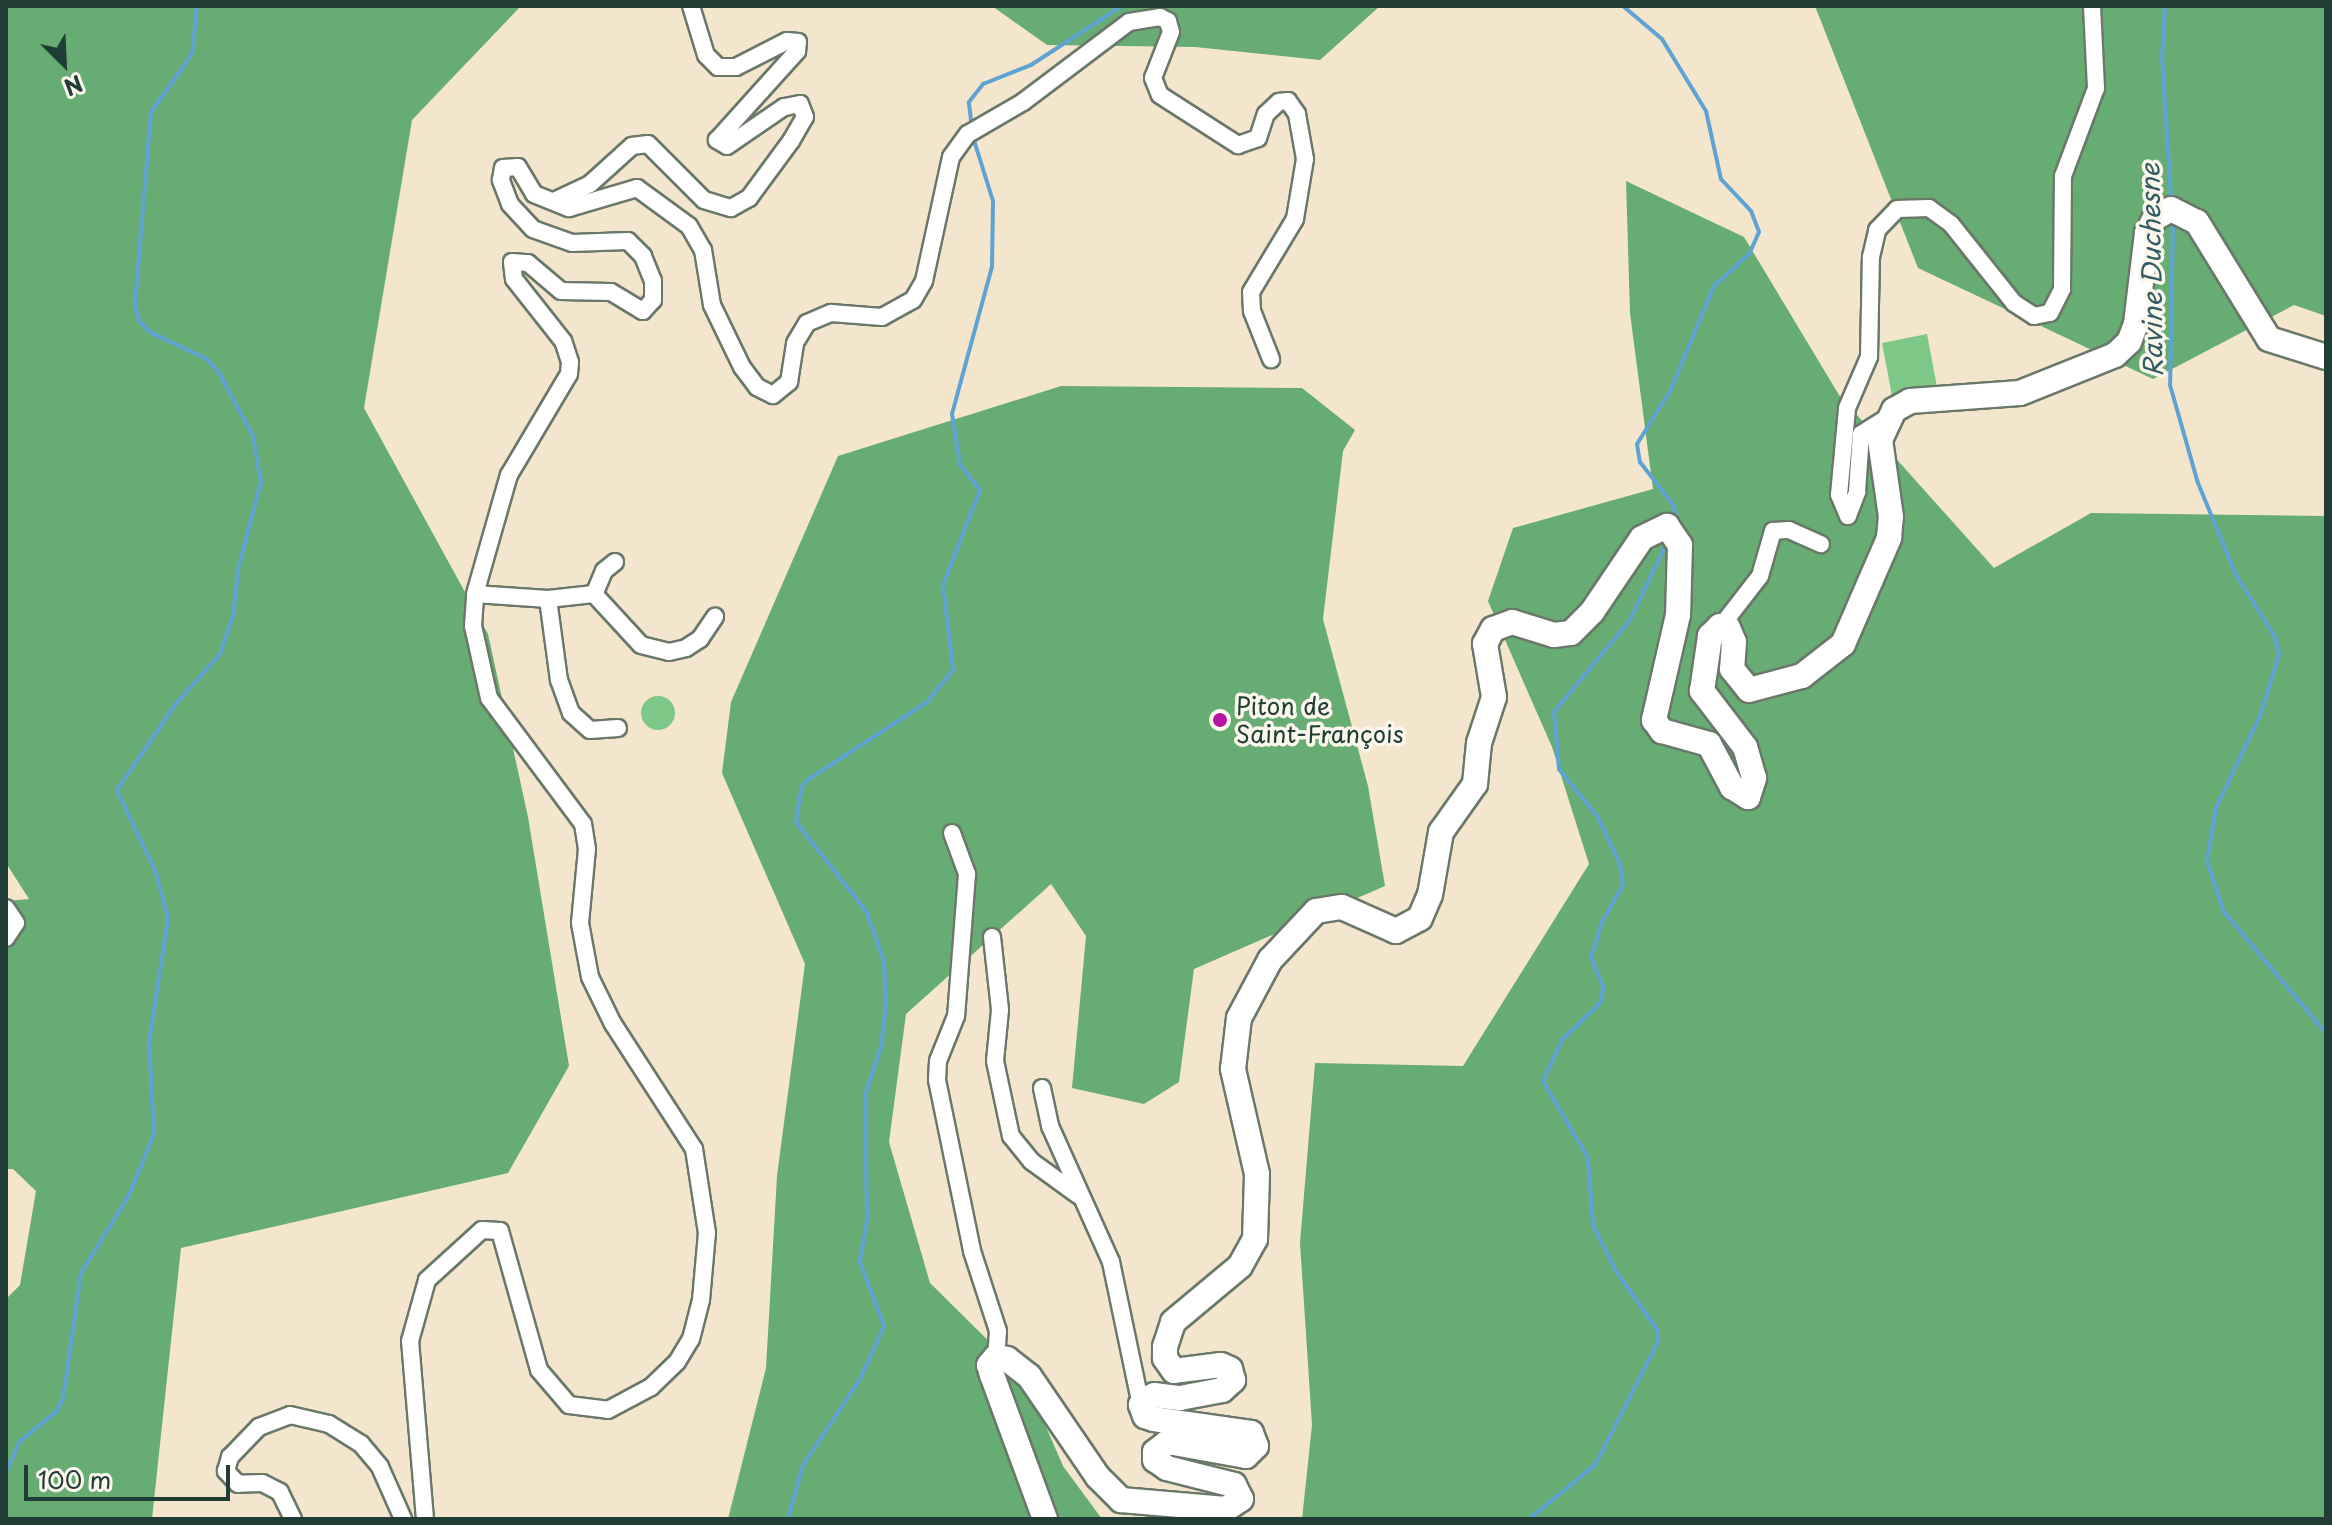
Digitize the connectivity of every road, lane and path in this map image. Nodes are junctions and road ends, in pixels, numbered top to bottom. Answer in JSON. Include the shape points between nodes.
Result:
{"nodes":[{"id":1,"x":691,"y":6,"type":"edge"},
{"id":2,"x":2092,"y":6,"type":"edge"},
{"id":3,"x":554,"y":201,"type":"junction"},
{"id":4,"x":2326,"y":357,"type":"edge"},
{"id":5,"x":1271,"y":359,"type":"dead end"},
{"id":6,"x":1888,"y":417,"type":"junction"},
{"id":7,"x":1821,"y":544,"type":"dead end"},
{"id":8,"x":615,"y":562,"type":"dead end"},
{"id":9,"x":475,"y":594,"type":"junction"},
{"id":10,"x":594,"y":594,"type":"junction"},
{"id":11,"x":548,"y":599,"type":"junction"},
{"id":12,"x":715,"y":617,"type":"dead end"},
{"id":13,"x":1722,"y":625,"type":"junction"},
{"id":14,"x":618,"y":728,"type":"dead end"},
{"id":15,"x":952,"y":833,"type":"dead end"},
{"id":16,"x":6,"y":908,"type":"edge"},
{"id":17,"x":992,"y":937,"type":"dead end"},
{"id":18,"x":6,"y":938,"type":"edge"},
{"id":19,"x":1042,"y":1088,"type":"dead end"},
{"id":20,"x":1085,"y":1202,"type":"junction"},
{"id":21,"x":996,"y":1357,"type":"junction"},
{"id":22,"x":1141,"y":1405,"type":"junction"},
{"id":23,"x":293,"y":1519,"type":"edge"},
{"id":24,"x":403,"y":1519,"type":"edge"},
{"id":25,"x":425,"y":1519,"type":"edge"},
{"id":26,"x":1045,"y":1519,"type":"edge"}],
"edges":[{"from":1,"to":3,"type":"street","via":[[706,55],[718,67],[736,67],[787,41],[798,42],[797,51],[717,140],[727,146],[784,107],[800,104],[805,117],[791,141],[749,198],[731,208],[704,200],[648,144],[632,146],[590,184]]},
{"from":2,"to":6,"type":"street","via":[[2096,88],[2063,176],[2062,289],[2050,313],[2034,316],[2014,303],[1951,224],[1929,208],[1897,209],[1877,230],[1871,257],[1869,357],[1847,408],[1839,495],[1848,516],[1857,492],[1861,434]]},
{"from":3,"to":5,"type":"street","via":[[578,207],[637,188],[689,226],[703,250],[712,305],[742,367],[757,387],[773,395],[789,382],[795,343],[807,323],[831,313],[882,317],[913,300],[924,281],[951,157],[968,134],[1023,102],[1129,22],[1160,17],[1168,21],[1171,32],[1153,78],[1160,95],[1238,145],[1258,138],[1266,114],[1279,102],[1288,101],[1297,114],[1305,159],[1295,219],[1251,292]]},
{"from":3,"to":9,"type":"street","via":[[534,194],[518,167],[503,168],[507,196],[525,223],[572,243],[628,241],[649,269],[654,296],[643,311],[611,292],[561,291],[528,263],[512,262],[514,279],[563,341],[569,374],[509,475]]},
{"from":4,"to":6,"type":"main road","via":[[2269,339],[2188,214],[2162,212],[2147,233],[2133,333],[2115,355],[2020,393],[1910,401]]},
{"from":6,"to":13,"type":"main road","via":[[1880,440],[1889,538],[1843,644],[1810,673],[1749,690],[1732,669],[1734,642]]},
{"from":7,"to":13,"type":"street","via":[[1789,530],[1773,531],[1760,576]]},
{"from":8,"to":10,"type":"street","via":[[604,571]]},
{"from":9,"to":11,"type":"street"},
{"from":9,"to":25,"type":"street","via":[[473,626],[489,698],[583,824],[587,849],[580,923],[587,968],[613,1024],[691,1141],[703,1179],[707,1233],[701,1300],[691,1339],[651,1387],[608,1410],[569,1405],[539,1370],[500,1231],[482,1230],[427,1280],[410,1341]]},
{"from":10,"to":11,"type":"street"},
{"from":10,"to":12,"type":"street","via":[[631,637],[656,651],[686,648],[700,639]]},
{"from":11,"to":14,"type":"street","via":[[559,680],[571,713],[590,730]]},
{"from":13,"to":22,"type":"main road","via":[[1707,644],[1702,691],[1745,747],[1754,778],[1748,797],[1732,787],[1709,744],[1662,731],[1654,720],[1678,615],[1680,545],[1667,526],[1655,528],[1628,553],[1577,629],[1554,635],[1512,622],[1490,633],[1486,653],[1494,697],[1479,743],[1475,784],[1441,832],[1430,895],[1420,918],[1404,930],[1386,930],[1353,911],[1325,907],[1301,924],[1257,979],[1239,1018],[1233,1069],[1257,1174],[1255,1239],[1240,1266],[1173,1322],[1165,1347],[1174,1371],[1221,1365],[1230,1369],[1233,1380],[1222,1390],[1193,1397],[1154,1395]]},
{"from":15,"to":21,"type":"street","via":[[967,874],[956,1016],[938,1061],[937,1080],[972,1251],[998,1331]]},
{"from":16,"to":18,"type":"street","via":[[16,923]]},
{"from":17,"to":20,"type":"street","via":[[1000,1010],[995,1061],[1011,1136],[1031,1161]]},
{"from":19,"to":20,"type":"street","via":[[1050,1126]]},
{"from":20,"to":22,"type":"street","via":[[1111,1262]]},
{"from":21,"to":22,"type":"main road","via":[[1029,1376],[1098,1477],[1121,1500],[1226,1509],[1238,1505],[1234,1485],[1167,1468],[1155,1460],[1155,1452],[1168,1442],[1246,1456],[1256,1446],[1251,1433],[1154,1419],[1145,1416]]},
{"from":21,"to":26,"type":"main road","via":[[989,1365],[992,1375]]},
{"from":23,"to":24,"type":"street","via":[[280,1492],[262,1483],[238,1484],[226,1471],[230,1457],[259,1427],[290,1415],[329,1424],[361,1444],[380,1467]]}]}
